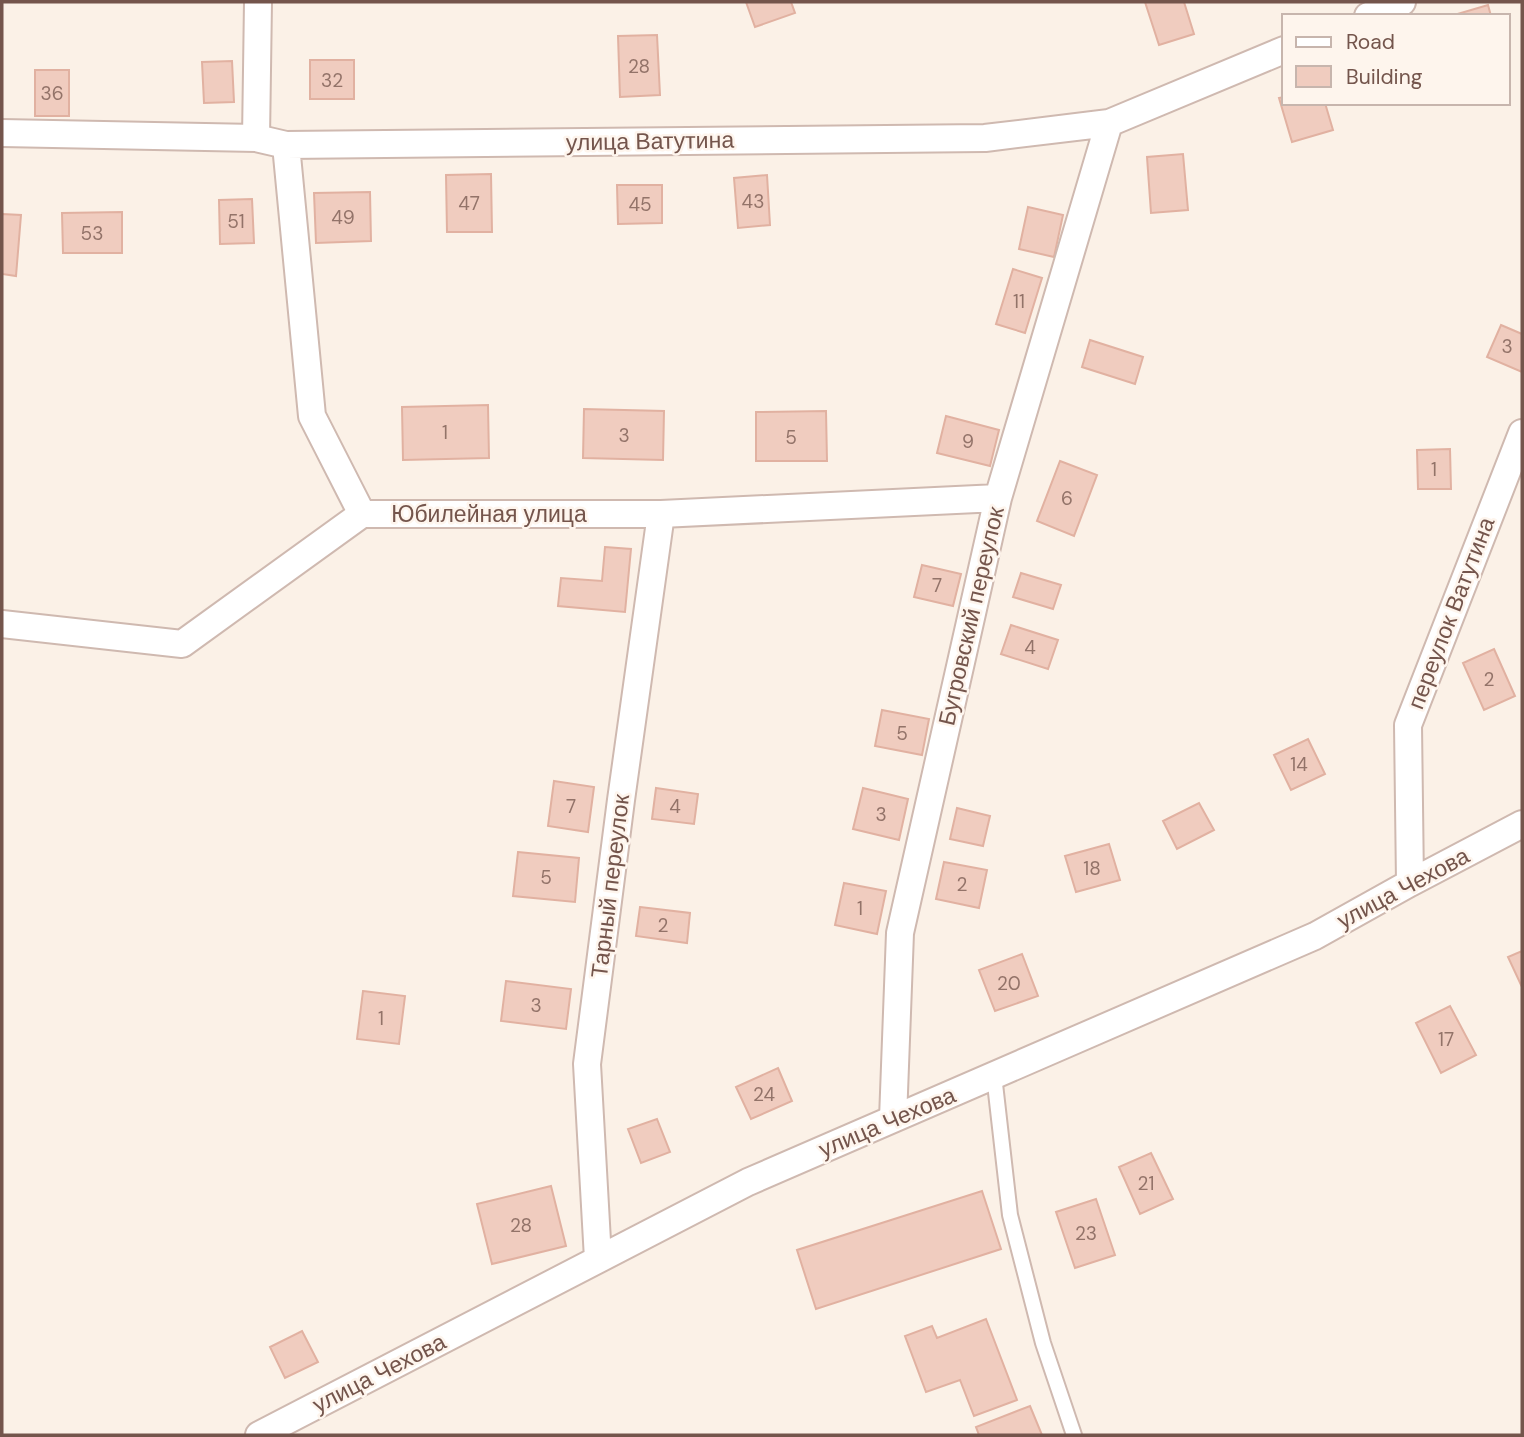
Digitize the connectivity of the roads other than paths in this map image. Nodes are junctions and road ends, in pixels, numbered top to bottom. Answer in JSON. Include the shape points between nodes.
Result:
{"nodes":[{"id":1,"x":258,"y":2,"type":"edge"},
{"id":2,"x":1402,"y":2,"type":"edge"},
{"id":3,"x":1373,"y":14,"type":"edge"},
{"id":4,"x":1282,"y":51,"type":"edge"},
{"id":5,"x":1109,"y":123,"type":"junction"},
{"id":6,"x":2,"y":133,"type":"edge"},
{"id":7,"x":256,"y":138,"type":"junction"},
{"id":8,"x":286,"y":145,"type":"junction"},
{"id":9,"x":1522,"y":433,"type":"edge"},
{"id":10,"x":998,"y":498,"type":"junction"},
{"id":11,"x":362,"y":514,"type":"junction"},
{"id":12,"x":661,"y":514,"type":"junction"},
{"id":13,"x":2,"y":624,"type":"edge"},
{"id":14,"x":1522,"y":824,"type":"edge"},
{"id":15,"x":1409,"y":883,"type":"junction"},
{"id":16,"x":994,"y":1075,"type":"junction"},
{"id":17,"x":893,"y":1119,"type":"junction"},
{"id":18,"x":598,"y":1259,"type":"junction"},
{"id":19,"x":258,"y":1435,"type":"edge"},
{"id":20,"x":1074,"y":1435,"type":"edge"}],
"edges":[{"from":1,"to":7,"type":"street"},
{"from":2,"to":3,"type":"street"},
{"from":4,"to":5,"type":"street","name":"улица Ватутина"},
{"from":5,"to":8,"type":"street","name":"улица Ватутина","via":[[985,138]]},
{"from":5,"to":10,"type":"street","name":"Бугровский переулок"},
{"from":6,"to":7,"type":"street","name":"улица Ватутина"},
{"from":7,"to":8,"type":"street","name":"улица Ватутина"},
{"from":8,"to":11,"type":"street","name":"Юбилейная улица","via":[[312,416]]},
{"from":9,"to":15,"type":"street","name":"переулок Ватутина","via":[[1408,725]]},
{"from":10,"to":12,"type":"street","name":"Юбилейная улица"},
{"from":10,"to":17,"type":"street","name":"Бугровский переулок","via":[[900,933]]},
{"from":11,"to":12,"type":"street","name":"Юбилейная улица"},
{"from":11,"to":13,"type":"street","via":[[181,644]]},
{"from":12,"to":18,"type":"street","name":"Тарный переулок","via":[[587,1064]]},
{"from":14,"to":15,"type":"street","name":"улица Чехова"},
{"from":15,"to":16,"type":"street","name":"улица Чехова","via":[[1315,936]]},
{"from":16,"to":17,"type":"street","name":"улица Чехова"},
{"from":16,"to":20,"type":"lane","via":[[1010,1215],[1043,1343]]},
{"from":17,"to":18,"type":"street","name":"улица Чехова","via":[[748,1182]]},
{"from":18,"to":19,"type":"street","name":"улица Чехова"}]}
